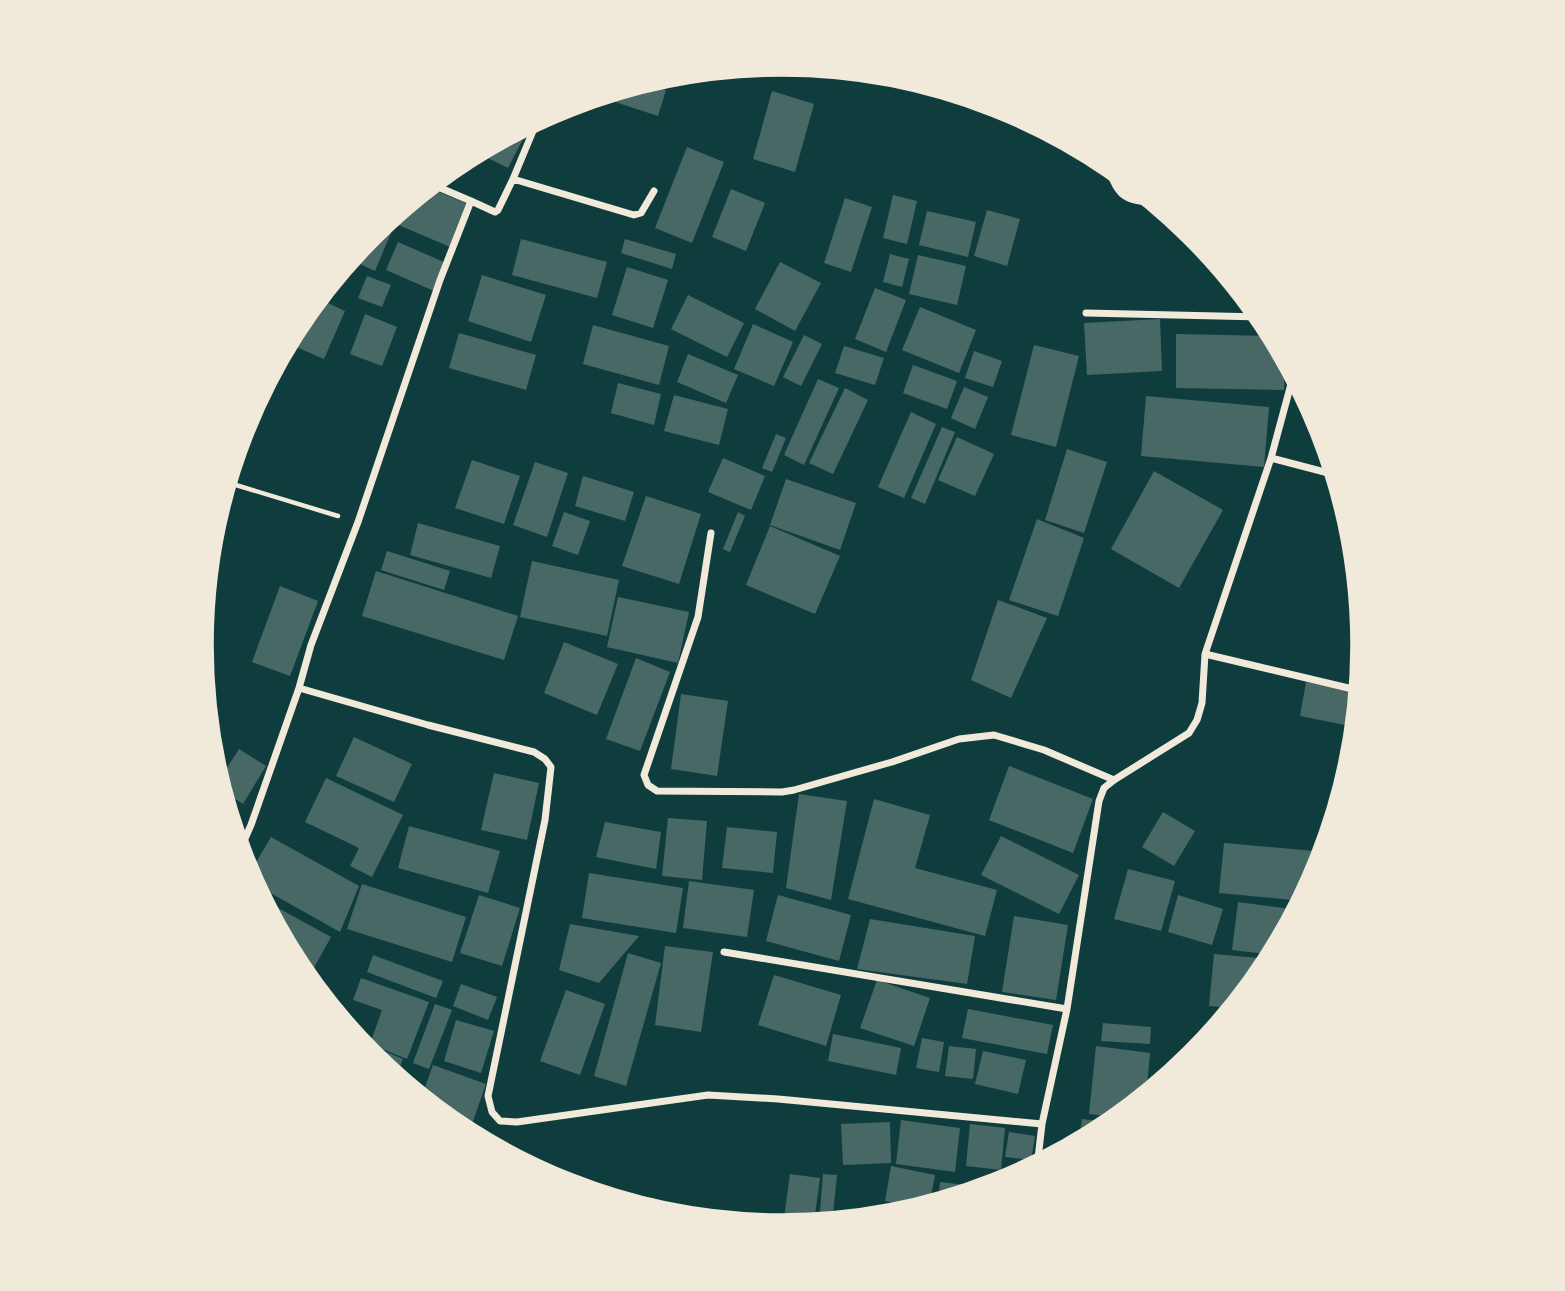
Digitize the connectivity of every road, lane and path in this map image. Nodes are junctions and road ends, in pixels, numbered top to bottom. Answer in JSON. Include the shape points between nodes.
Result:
{"nodes":[{"id":1,"x":532,"y":133,"type":"edge"},
{"id":2,"x":513,"y":178,"type":"junction"},
{"id":3,"x":1114,"y":182,"type":"edge"},
{"id":4,"x":441,"y":188,"type":"edge"},
{"id":5,"x":654,"y":191,"type":"dead end"},
{"id":6,"x":471,"y":201,"type":"junction"},
{"id":7,"x":1140,"y":202,"type":"edge"},
{"id":8,"x":1086,"y":313,"type":"dead end"},
{"id":9,"x":1248,"y":317,"type":"edge"},
{"id":10,"x":1290,"y":386,"type":"edge"},
{"id":11,"x":1271,"y":458,"type":"junction"},
{"id":12,"x":1325,"y":472,"type":"edge"},
{"id":13,"x":236,"y":485,"type":"edge"},
{"id":14,"x":358,"y":522,"type":"junction"},
{"id":15,"x":712,"y":533,"type":"dead end"},
{"id":16,"x":1205,"y":654,"type":"junction"},
{"id":17,"x":299,"y":688,"type":"junction"},
{"id":18,"x":1351,"y":689,"type":"edge"},
{"id":19,"x":1114,"y":780,"type":"junction"},
{"id":20,"x":246,"y":837,"type":"edge"},
{"id":21,"x":724,"y":952,"type":"dead end"},
{"id":22,"x":1067,"y":1009,"type":"junction"},
{"id":23,"x":1042,"y":1124,"type":"junction"},
{"id":24,"x":1038,"y":1155,"type":"edge"}],
"edges":[{"from":1,"to":2,"type":"street"},
{"from":2,"to":5,"type":"street","via":[[634,215],[642,213]]},
{"from":2,"to":6,"type":"street","via":[[495,212]]},
{"from":3,"to":7,"type":"street","via":[[1121,195]]},
{"from":4,"to":6,"type":"street"},
{"from":6,"to":14,"type":"street"},
{"from":8,"to":9,"type":"street"},
{"from":10,"to":11,"type":"street"},
{"from":11,"to":12,"type":"street"},
{"from":11,"to":16,"type":"street"},
{"from":13,"to":14,"type":"path"},
{"from":14,"to":17,"type":"street"},
{"from":15,"to":19,"type":"street","via":[[698,617],[644,775],[648,785],[657,790],[782,792],[959,739],[994,735],[1044,750]]},
{"from":16,"to":18,"type":"street"},
{"from":16,"to":19,"type":"street","via":[[1202,703],[1189,733]]},
{"from":17,"to":20,"type":"street"},
{"from":17,"to":23,"type":"street","via":[[534,752],[551,767],[545,820],[488,1096],[500,1121],[708,1095]]},
{"from":19,"to":22,"type":"street","via":[[1104,788],[1100,801]]},
{"from":21,"to":22,"type":"street"},
{"from":22,"to":23,"type":"street"},
{"from":23,"to":24,"type":"street"}]}
